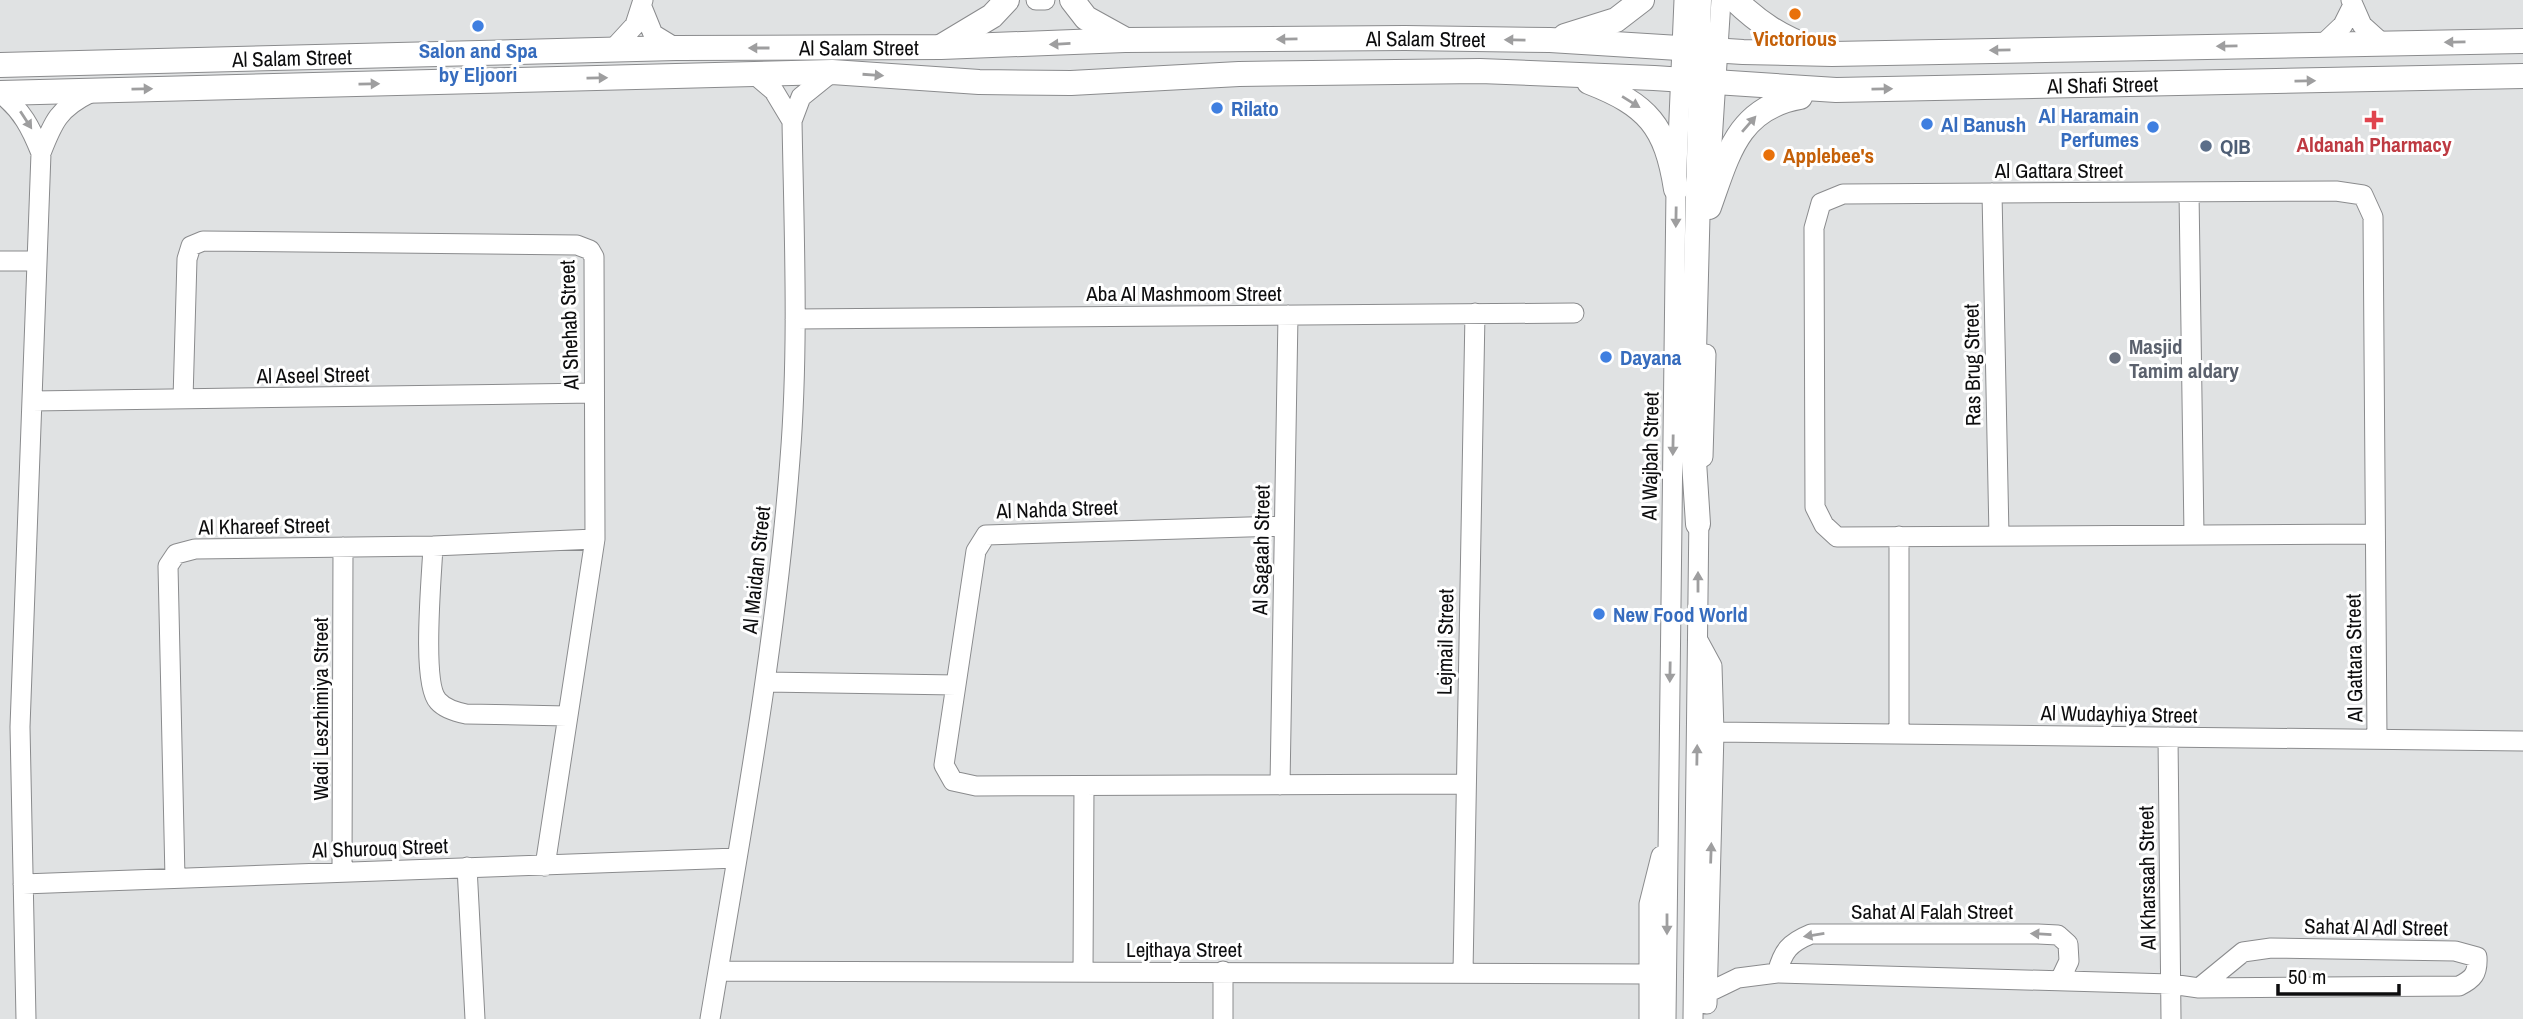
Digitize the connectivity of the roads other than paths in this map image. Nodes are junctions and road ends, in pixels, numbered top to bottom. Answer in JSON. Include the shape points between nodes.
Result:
{"nodes":[{"id":1,"x":1007,"y":0,"type":"edge"},
{"id":2,"x":1036,"y":0,"type":"edge"},
{"id":3,"x":1045,"y":0,"type":"edge"},
{"id":4,"x":1072,"y":0,"type":"edge"},
{"id":5,"x":1642,"y":0,"type":"edge"},
{"id":6,"x":1684,"y":0,"type":"edge"},
{"id":7,"x":1699,"y":0,"type":"edge"},
{"id":8,"x":1721,"y":0,"type":"edge"},
{"id":9,"x":1735,"y":0,"type":"edge"},
{"id":10,"x":643,"y":3,"type":"edge"},
{"id":11,"x":2351,"y":3,"type":"edge"},
{"id":12,"x":1125,"y":40,"type":"junction"},
{"id":13,"x":1550,"y":40,"type":"junction"},
{"id":14,"x":2523,"y":41,"type":"edge"},
{"id":15,"x":2382,"y":43,"type":"junction"},
{"id":16,"x":2323,"y":44,"type":"junction"},
{"id":17,"x":941,"y":47,"type":"junction"},
{"id":18,"x":676,"y":48,"type":"junction"},
{"id":19,"x":612,"y":50,"type":"junction"},
{"id":20,"x":1967,"y":51,"type":"junction"},
{"id":21,"x":1832,"y":54,"type":"junction"},
{"id":22,"x":1699,"y":64,"type":"junction"},
{"id":23,"x":0,"y":65,"type":"edge"},
{"id":24,"x":1480,"y":71,"type":"junction"},
{"id":25,"x":832,"y":72,"type":"junction"},
{"id":26,"x":754,"y":74,"type":"junction"},
{"id":27,"x":1568,"y":74,"type":"junction"},
{"id":28,"x":2523,"y":76,"type":"edge"},
{"id":29,"x":97,"y":90,"type":"junction"},
{"id":30,"x":1836,"y":90,"type":"junction"},
{"id":31,"x":0,"y":93,"type":"edge"},
{"id":32,"x":792,"y":121,"type":"junction"},
{"id":33,"x":41,"y":153,"type":"junction"},
{"id":34,"x":1676,"y":189,"type":"junction"},
{"id":35,"x":2189,"y":192,"type":"junction"},
{"id":36,"x":1992,"y":193,"type":"junction"},
{"id":37,"x":1709,"y":206,"type":"junction"},
{"id":38,"x":0,"y":261,"type":"edge"},
{"id":39,"x":37,"y":261,"type":"junction"},
{"id":40,"x":1475,"y":313,"type":"junction"},
{"id":41,"x":1574,"y":313,"type":"dead end"},
{"id":42,"x":1288,"y":315,"type":"junction"},
{"id":43,"x":795,"y":319,"type":"junction"},
{"id":44,"x":594,"y":393,"type":"junction"},
{"id":45,"x":183,"y":399,"type":"junction"},
{"id":46,"x":32,"y":401,"type":"junction"},
{"id":47,"x":1698,"y":524,"type":"junction"},
{"id":48,"x":1284,"y":526,"type":"junction"},
{"id":49,"x":2375,"y":534,"type":"junction"},
{"id":50,"x":2194,"y":535,"type":"junction"},
{"id":51,"x":1899,"y":536,"type":"junction"},
{"id":52,"x":1999,"y":536,"type":"junction"},
{"id":53,"x":595,"y":539,"type":"junction"},
{"id":54,"x":433,"y":546,"type":"junction"},
{"id":55,"x":343,"y":547,"type":"junction"},
{"id":56,"x":1699,"y":641,"type":"junction"},
{"id":57,"x":766,"y":682,"type":"junction"},
{"id":58,"x":956,"y":685,"type":"junction"},
{"id":59,"x":567,"y":716,"type":"junction"},
{"id":60,"x":20,"y":727,"type":"junction"},
{"id":61,"x":0,"y":728,"type":"edge"},
{"id":62,"x":1714,"y":732,"type":"junction"},
{"id":63,"x":1899,"y":734,"type":"junction"},
{"id":64,"x":2168,"y":737,"type":"junction"},
{"id":65,"x":2377,"y":739,"type":"junction"},
{"id":66,"x":2523,"y":741,"type":"edge"},
{"id":67,"x":1465,"y":784,"type":"junction"},
{"id":68,"x":1280,"y":785,"type":"junction"},
{"id":69,"x":1084,"y":786,"type":"junction"},
{"id":70,"x":1668,"y":828,"type":"junction"},
{"id":71,"x":737,"y":858,"type":"junction"},
{"id":72,"x":545,"y":866,"type":"junction"},
{"id":73,"x":467,"y":867,"type":"junction"},
{"id":74,"x":342,"y":872,"type":"junction"},
{"id":75,"x":174,"y":877,"type":"junction"},
{"id":76,"x":23,"y":884,"type":"junction"},
{"id":77,"x":1708,"y":955,"type":"junction"},
{"id":78,"x":719,"y":971,"type":"junction"},
{"id":79,"x":1083,"y":971,"type":"junction"},
{"id":80,"x":1223,"y":971,"type":"junction"},
{"id":81,"x":1463,"y":972,"type":"junction"},
{"id":82,"x":1777,"y":973,"type":"junction"},
{"id":83,"x":1649,"y":974,"type":"junction"},
{"id":84,"x":1750,"y":975,"type":"junction"},
{"id":85,"x":2060,"y":980,"type":"junction"},
{"id":86,"x":2171,"y":984,"type":"junction"},
{"id":87,"x":2199,"y":988,"type":"junction"},
{"id":88,"x":1707,"y":993,"type":"junction"},
{"id":89,"x":26,"y":1019,"type":"edge"},
{"id":90,"x":475,"y":1019,"type":"edge"},
{"id":91,"x":710,"y":1019,"type":"edge"},
{"id":92,"x":1223,"y":1019,"type":"edge"},
{"id":93,"x":1649,"y":1019,"type":"edge"},
{"id":94,"x":1667,"y":1019,"type":"edge"},
{"id":95,"x":1693,"y":1019,"type":"edge"},
{"id":96,"x":1706,"y":1019,"type":"edge"},
{"id":97,"x":2171,"y":1019,"type":"edge"}],
"edges":[{"from":1,"to":17,"type":"main road","via":[[992,16]]},
{"from":2,"to":3,"type":"street"},
{"from":4,"to":12,"type":"main road","via":[[1086,18]]},
{"from":5,"to":13,"type":"main road","via":[[1616,20]]},
{"from":6,"to":22,"type":"street","name":"Al Wajbah Street"},
{"from":7,"to":22,"type":"main road"},
{"from":8,"to":22,"type":"street","name":"Al Wajbah Street"},
{"from":9,"to":21,"type":"main road","via":[[1753,18],[1791,41]]},
{"from":10,"to":18,"type":"street","via":[[653,34]]},
{"from":10,"to":19,"type":"street","via":[[629,34]]},
{"from":11,"to":15,"type":"street","via":[[2362,25]]},
{"from":11,"to":16,"type":"street","via":[[2343,25]]},
{"from":13,"to":12,"type":"main road","name":"Al Salam Street","one_way":true},
{"from":12,"to":17,"type":"main road","name":"Al Salam Street","one_way":true},
{"from":13,"to":22,"type":"main road","name":"Al Salam Street"},
{"from":14,"to":15,"type":"main road","name":"Al Shafi Street","one_way":true},
{"from":15,"to":16,"type":"main road","name":"Al Shafi Street"},
{"from":16,"to":20,"type":"main road","name":"Al Shafi Street","one_way":true},
{"from":17,"to":18,"type":"main road","name":"Al Salam Street","one_way":true},
{"from":18,"to":19,"type":"main road","name":"Al Salam Street"},
{"from":19,"to":23,"type":"main road","name":"Al Salam Street"},
{"from":20,"to":21,"type":"main road","name":"Al Shafi Street"},
{"from":20,"to":22,"type":"main road","via":[[1862,64]]},
{"from":21,"to":22,"type":"main road","name":"Al Shafi Street"},
{"from":22,"to":24,"type":"main road","via":[[1532,62]]},
{"from":22,"to":27,"type":"main road","name":"Al Salam Street"},
{"from":22,"to":30,"type":"main road","name":"Al Shafi Street"},
{"from":22,"to":34,"type":"street","name":"Al Wajbah Street"},
{"from":22,"to":37,"type":"street","name":"Al Wajbah Street"},
{"from":22,"to":47,"type":"main road","via":[[1692,430]]},
{"from":25,"to":24,"type":"main road","name":"Al Salam Street","one_way":true,"via":[[1071,83],[1239,74]]},
{"from":24,"to":27,"type":"main road","name":"Al Salam Street"},
{"from":25,"to":26,"type":"main road","name":"Al Salam Street"},
{"from":25,"to":32,"type":"street","name":"Al Maidan Street","via":[[801,97]]},
{"from":29,"to":26,"type":"main road","name":"Al Salam Street","one_way":true},
{"from":26,"to":32,"type":"street","via":[[774,91]]},
{"from":27,"to":34,"type":"main road","one_way":true,"via":[[1616,92],[1656,124],[1667,145]]},
{"from":30,"to":28,"type":"main road","name":"Al Shafi Street","one_way":true},
{"from":29,"to":31,"type":"main road","name":"Al Salam Street"},
{"from":29,"to":33,"type":"street","via":[[69,104],[51,125]]},
{"from":37,"to":30,"type":"main road","one_way":true,"via":[[1729,151],[1748,122],[1769,105]]},
{"from":31,"to":33,"type":"street","one_way":true,"via":[[31,126]]},
{"from":32,"to":43,"type":"street","name":"Al Maidan Street"},
{"from":33,"to":39,"type":"street"},
{"from":34,"to":70,"type":"street","name":"Al Wajbah Street","one_way":true},
{"from":35,"to":36,"type":"street","name":"Al Gattara Street"},
{"from":35,"to":49,"type":"street","name":"Al Gattara Street","via":[[2336,191],[2363,195],[2373,217]]},
{"from":35,"to":50,"type":"street"},
{"from":36,"to":51,"type":"street","name":"Al Gattara Street","via":[[1843,194],[1821,203],[1814,228],[1815,507],[1837,537]]},
{"from":36,"to":52,"type":"street","name":"Ras Brug Street"},
{"from":37,"to":47,"type":"street","name":"Al Wajbah Street","via":[[1705,427]]},
{"from":38,"to":39,"type":"street"},
{"from":39,"to":46,"type":"street"},
{"from":40,"to":41,"type":"street","name":"Aba Al Mashmoom Street"},
{"from":40,"to":42,"type":"street","name":"Aba Al Mashmoom Street"},
{"from":40,"to":67,"type":"street","name":"Lejmail Street"},
{"from":42,"to":43,"type":"street","name":"Aba Al Mashmoom Street"},
{"from":42,"to":48,"type":"street","name":"Al Sagaah Street"},
{"from":43,"to":57,"type":"street","name":"Al Maidan Street","via":[[790,459]]},
{"from":44,"to":45,"type":"street","name":"Al Aseel Street"},
{"from":44,"to":45,"type":"street","name":"Al Shehab Street","via":[[594,257],[590,250],[577,245],[203,241],[191,246],[187,259]]},
{"from":44,"to":53,"type":"street","name":"Al Shehab Street"},
{"from":45,"to":46,"type":"street","name":"Al Aseel Street"},
{"from":46,"to":60,"type":"street"},
{"from":56,"to":47,"type":"street","name":"Al Wajbah Street","one_way":true},
{"from":48,"to":58,"type":"street","name":"Al Nahda Street","via":[[986,535],[976,551]]},
{"from":48,"to":68,"type":"street","name":"Al Sagaah Street"},
{"from":49,"to":50,"type":"street","name":"Al Gattara Street"},
{"from":49,"to":65,"type":"street","name":"Al Gattara Street"},
{"from":50,"to":52,"type":"street","name":"Al Gattara Street"},
{"from":51,"to":52,"type":"street","name":"Al Gattara Street"},
{"from":51,"to":63,"type":"street"},
{"from":53,"to":54,"type":"street","name":"Al Khareef Street"},
{"from":53,"to":59,"type":"street","name":"Al Shehab Street"},
{"from":54,"to":55,"type":"street","name":"Al Khareef Street"},
{"from":54,"to":59,"type":"street","via":[[428,677],[436,700],[466,714]]},
{"from":55,"to":74,"type":"street","name":"Wadi Leszhimiya Street"},
{"from":55,"to":75,"type":"street","name":"Al Khareef Street","via":[[195,549],[176,554],[167,566]]},
{"from":56,"to":62,"type":"street","name":"Al Wajbah Street","via":[[1712,666]]},
{"from":95,"to":56,"type":"street","name":"Al Wajbah Street","one_way":true},
{"from":57,"to":58,"type":"street"},
{"from":57,"to":71,"type":"street","name":"Al Maidan Street"},
{"from":58,"to":69,"type":"street","name":"Al Nahda Street","via":[[944,765],[953,781],[976,786]]},
{"from":59,"to":72,"type":"street","name":"Al Shehab Street"},
{"from":60,"to":61,"type":"street"},
{"from":60,"to":76,"type":"street"},
{"from":62,"to":63,"type":"street","name":"Al Wudayhiya Street"},
{"from":77,"to":62,"type":"street","name":"Al Wajbah Street","one_way":true},
{"from":63,"to":64,"type":"street","name":"Al Wudayhiya Street"},
{"from":64,"to":65,"type":"street","name":"Al Wudayhiya Street"},
{"from":64,"to":86,"type":"street","name":"Al Kharsaah Street"},
{"from":65,"to":66,"type":"street","name":"Al Wudayhiya Street"},
{"from":67,"to":68,"type":"street","name":"Al Nahda Street"},
{"from":67,"to":81,"type":"street","name":"Lejmail Street"},
{"from":68,"to":69,"type":"street","name":"Al Nahda Street"},
{"from":69,"to":79,"type":"street"},
{"from":70,"to":83,"type":"street","name":"Al Wajbah Street","via":[[1648,904]]},
{"from":70,"to":94,"type":"street","name":"Al Wajbah Street","one_way":true},
{"from":71,"to":72,"type":"street","name":"Al Shurouq Street"},
{"from":71,"to":78,"type":"street","name":"Al Maidan Street"},
{"from":72,"to":73,"type":"street","name":"Al Shurouq Street"},
{"from":73,"to":74,"type":"street","name":"Al Shurouq Street"},
{"from":73,"to":90,"type":"street"},
{"from":74,"to":75,"type":"street","name":"Al Shurouq Street"},
{"from":75,"to":76,"type":"street","name":"Al Shurouq Street"},
{"from":76,"to":89,"type":"street"},
{"from":77,"to":84,"type":"street","via":[[1727,969]]},
{"from":77,"to":88,"type":"street","name":"Al Wajbah Street"},
{"from":78,"to":79,"type":"street","name":"Lejthaya Street"},
{"from":78,"to":91,"type":"street","name":"Al Maidan Street"},
{"from":79,"to":80,"type":"street","name":"Lejthaya Street"},
{"from":80,"to":81,"type":"street","name":"Lejthaya Street"},
{"from":80,"to":92,"type":"street"},
{"from":81,"to":83,"type":"street","name":"Lejthaya Street"},
{"from":82,"to":84,"type":"street"},
{"from":82,"to":85,"type":"street"},
{"from":85,"to":82,"type":"street","name":"Sahat Al Falah Street","one_way":true,"via":[[2069,961],[2068,944],[2058,935],[2038,934],[1811,934],[1783,951]]},
{"from":83,"to":93,"type":"street","name":"Al Wajbah Street"},
{"from":84,"to":88,"type":"street"},
{"from":85,"to":86,"type":"street"},
{"from":86,"to":87,"type":"street","name":"Sahat Al Adl Street"},
{"from":86,"to":97,"type":"street","name":"Al Kharsaah Street"},
{"from":87,"to":87,"type":"street","name":"Sahat Al Adl Street","via":[[2459,986],[2472,979],[2477,957],[2455,951],[2271,948],[2243,952]]},
{"from":88,"to":96,"type":"street","name":"Al Wajbah Street"}]}
